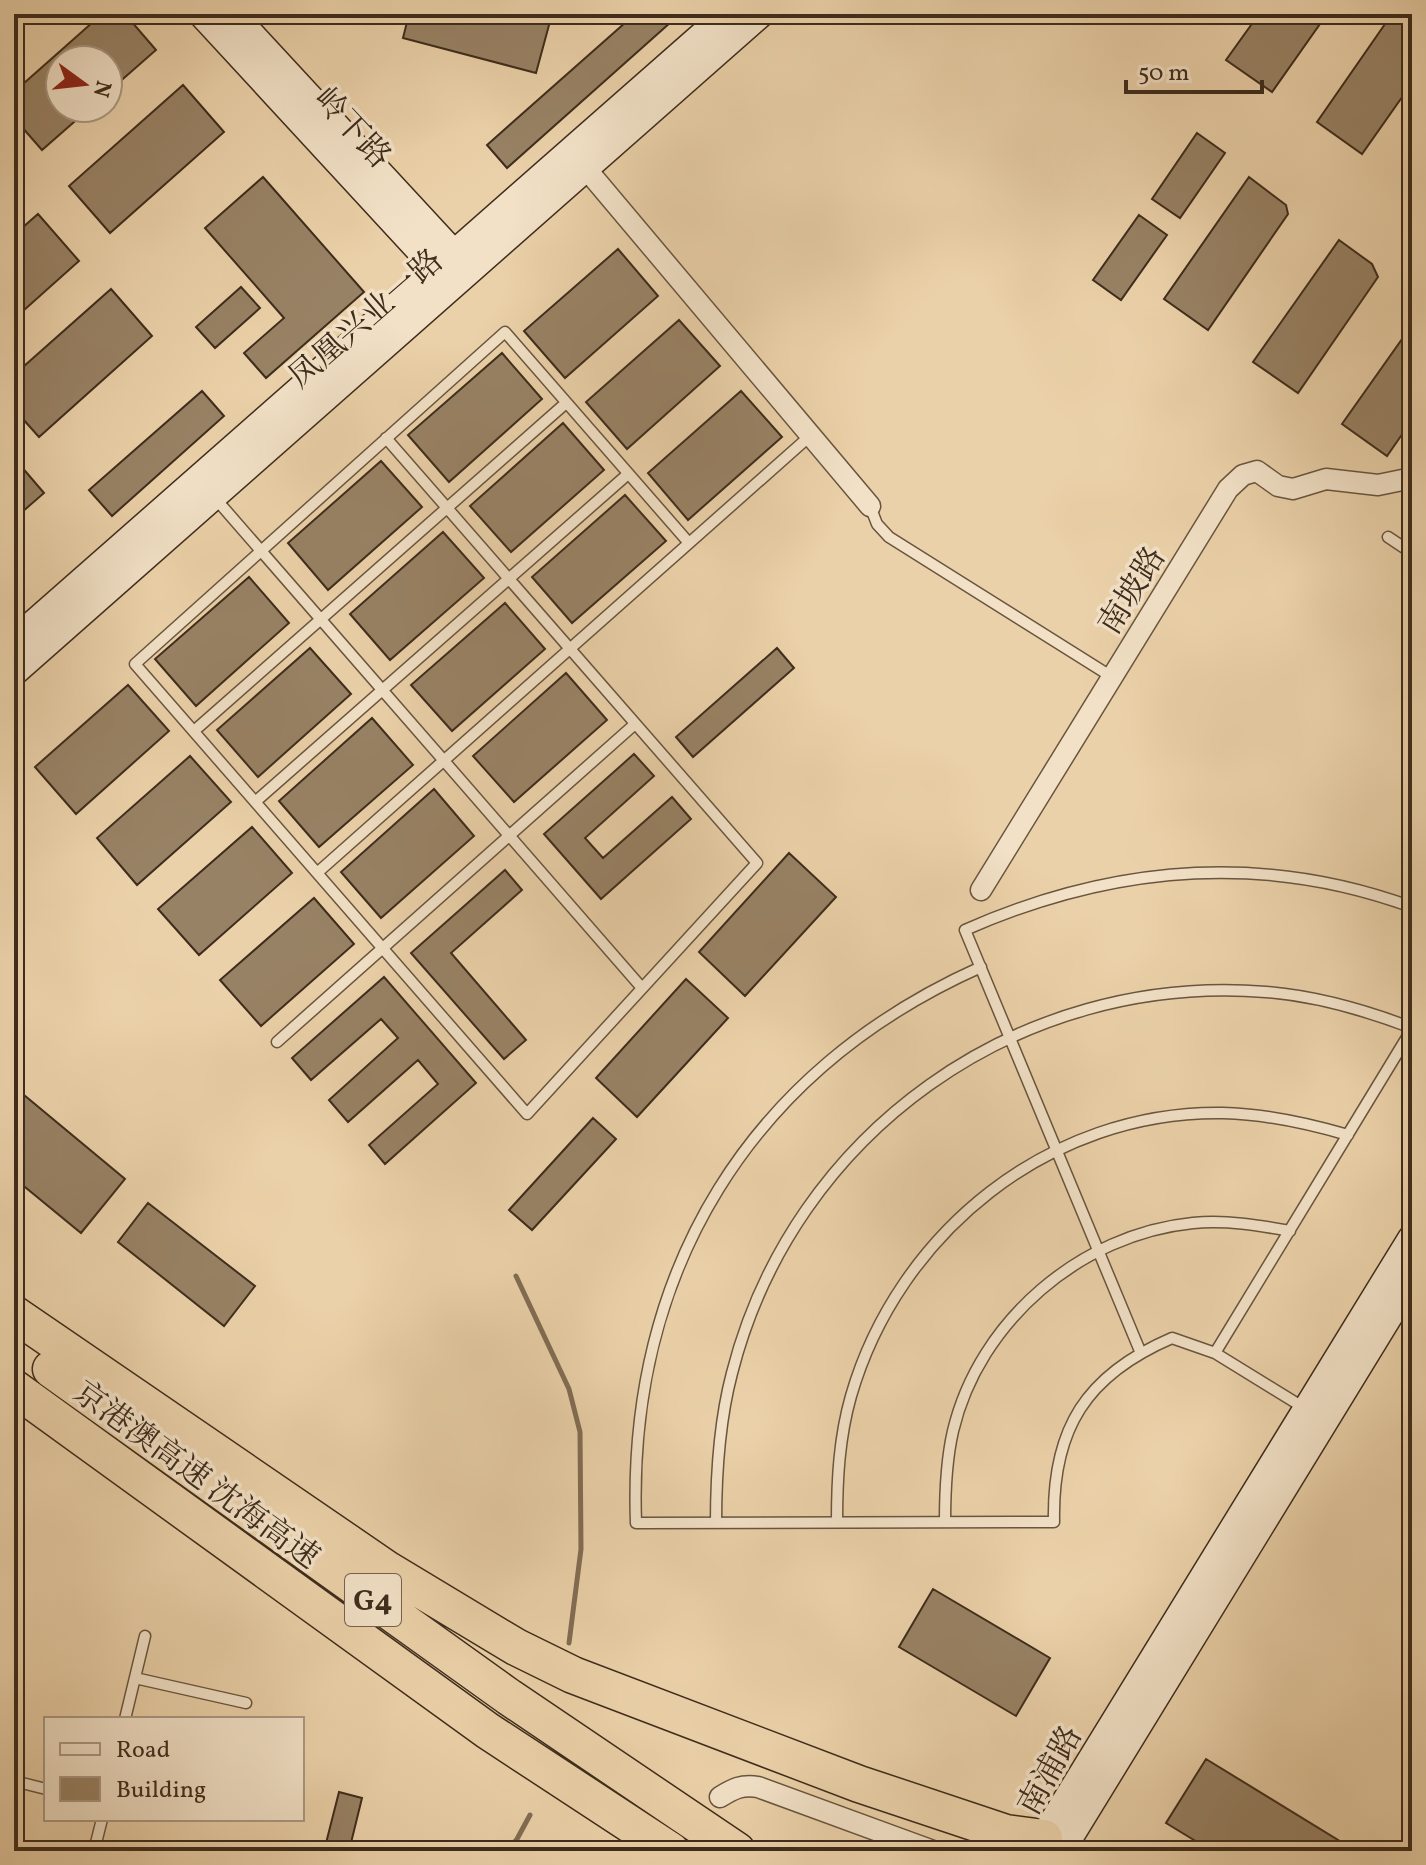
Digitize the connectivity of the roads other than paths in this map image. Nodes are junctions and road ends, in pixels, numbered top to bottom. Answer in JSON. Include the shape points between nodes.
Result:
{"nodes":[{"id":1,"x":203,"y":14,"type":"edge"},
{"id":2,"x":231,"y":14,"type":"edge"},
{"id":3,"x":728,"y":14,"type":"edge"},
{"id":4,"x":759,"y":14,"type":"edge"},
{"id":5,"x":579,"y":160,"type":"junction"},
{"id":6,"x":454,"y":270,"type":"junction"},
{"id":7,"x":566,"y":403,"type":"junction"},
{"id":8,"x":811,"y":435,"type":"junction"},
{"id":9,"x":386,"y":438,"type":"junction"},
{"id":10,"x":628,"y":474,"type":"junction"},
{"id":11,"x":1412,"y":478,"type":"edge"},
{"id":12,"x":213,"y":496,"type":"junction"},
{"id":13,"x":870,"y":506,"type":"joint"},
{"id":14,"x":447,"y":508,"type":"junction"},
{"id":15,"x":1388,"y":537,"type":"dead end"},
{"id":16,"x":689,"y":543,"type":"junction"},
{"id":17,"x":261,"y":551,"type":"junction"},
{"id":18,"x":1412,"y":553,"type":"edge"},
{"id":19,"x":509,"y":579,"type":"junction"},
{"id":20,"x":320,"y":619,"type":"junction"},
{"id":21,"x":14,"y":642,"type":"edge"},
{"id":22,"x":570,"y":649,"type":"junction"},
{"id":23,"x":14,"y":671,"type":"edge"},
{"id":24,"x":1112,"y":677,"type":"junction"},
{"id":25,"x":382,"y":690,"type":"junction"},
{"id":26,"x":635,"y":724,"type":"junction"},
{"id":27,"x":194,"y":731,"type":"junction"},
{"id":28,"x":444,"y":761,"type":"junction"},
{"id":29,"x":255,"y":802,"type":"junction"},
{"id":30,"x":509,"y":836,"type":"junction"},
{"id":31,"x":317,"y":873,"type":"junction"},
{"id":32,"x":981,"y":890,"type":"dead end"},
{"id":33,"x":1412,"y":907,"type":"edge"},
{"id":34,"x":383,"y":948,"type":"junction"},
{"id":35,"x":981,"y":967,"type":"junction"},
{"id":36,"x":642,"y":988,"type":"junction"},
{"id":37,"x":1412,"y":1029,"type":"edge"},
{"id":38,"x":1010,"y":1037,"type":"junction"},
{"id":39,"x":277,"y":1042,"type":"dead end"},
{"id":40,"x":1348,"y":1135,"type":"junction"},
{"id":41,"x":1057,"y":1150,"type":"junction"},
{"id":42,"x":1290,"y":1231,"type":"junction"},
{"id":43,"x":1412,"y":1239,"type":"edge"},
{"id":44,"x":1098,"y":1251,"type":"junction"},
{"id":45,"x":1412,"y":1277,"type":"edge"},
{"id":46,"x":14,"y":1314,"type":"edge"},
{"id":47,"x":14,"y":1341,"type":"edge"},
{"id":48,"x":1140,"y":1351,"type":"junction"},
{"id":49,"x":1215,"y":1353,"type":"junction"},
{"id":50,"x":14,"y":1388,"type":"edge"},
{"id":51,"x":1307,"y":1410,"type":"junction"},
{"id":52,"x":837,"y":1522,"type":"junction"},
{"id":53,"x":945,"y":1522,"type":"junction"},
{"id":54,"x":716,"y":1523,"type":"junction"},
{"id":55,"x":145,"y":1636,"type":"dead end"},
{"id":56,"x":135,"y":1678,"type":"junction"},
{"id":57,"x":246,"y":1703,"type":"dead end"},
{"id":58,"x":125,"y":1717,"type":"edge"},
{"id":59,"x":14,"y":1781,"type":"edge"},
{"id":60,"x":44,"y":1788,"type":"edge"},
{"id":61,"x":720,"y":1797,"type":"dead end"},
{"id":62,"x":102,"y":1821,"type":"edge"},
{"id":63,"x":1041,"y":1845,"type":"edge"},
{"id":64,"x":94,"y":1851,"type":"edge"},
{"id":65,"x":671,"y":1851,"type":"edge"},
{"id":66,"x":737,"y":1851,"type":"edge"},
{"id":67,"x":933,"y":1851,"type":"edge"}],
"edges":[{"from":1,"to":6,"type":"street","name":"岭下路"},
{"from":2,"to":6,"type":"street","name":"岭下路"},
{"from":3,"to":5,"type":"street","name":"凤凰兴业一路"},
{"from":4,"to":5,"type":"street","name":"凤凰兴业一路"},
{"from":5,"to":6,"type":"street","name":"凤凰兴业一路"},
{"from":5,"to":8,"type":"street"},
{"from":6,"to":12,"type":"street","name":"凤凰兴业一路"},
{"from":6,"to":21,"type":"street","name":"凤凰兴业一路"},
{"from":7,"to":9,"type":"lane","via":[[505,332]]},
{"from":7,"to":10,"type":"lane"},
{"from":7,"to":14,"type":"lane"},
{"from":8,"to":13,"type":"street"},
{"from":8,"to":16,"type":"lane"},
{"from":9,"to":14,"type":"lane"},
{"from":9,"to":17,"type":"lane"},
{"from":10,"to":16,"type":"lane"},
{"from":10,"to":19,"type":"lane"},
{"from":11,"to":24,"type":"street","name":"南坡路","via":[[1378,485],[1326,479],[1293,489],[1278,486],[1257,471],[1243,475],[1228,489]]},
{"from":12,"to":17,"type":"lane"},
{"from":12,"to":23,"type":"street","name":"凤凰兴业一路"},
{"from":13,"to":24,"type":"lane","via":[[889,537]]},
{"from":14,"to":19,"type":"lane"},
{"from":14,"to":20,"type":"lane"},
{"from":15,"to":18,"type":"lane"},
{"from":16,"to":22,"type":"lane"},
{"from":17,"to":20,"type":"lane"},
{"from":17,"to":27,"type":"lane","via":[[135,664]]},
{"from":19,"to":22,"type":"lane"},
{"from":19,"to":25,"type":"lane"},
{"from":20,"to":25,"type":"lane"},
{"from":20,"to":27,"type":"lane"},
{"from":22,"to":26,"type":"lane"},
{"from":22,"to":28,"type":"lane"},
{"from":24,"to":32,"type":"street","name":"南坡路"},
{"from":25,"to":28,"type":"lane"},
{"from":25,"to":29,"type":"lane"},
{"from":26,"to":30,"type":"lane"},
{"from":26,"to":36,"type":"lane","via":[[757,863]]},
{"from":27,"to":29,"type":"lane"},
{"from":28,"to":30,"type":"lane"},
{"from":28,"to":31,"type":"lane"},
{"from":29,"to":31,"type":"lane"},
{"from":30,"to":34,"type":"lane"},
{"from":30,"to":36,"type":"lane"},
{"from":31,"to":34,"type":"lane"},
{"from":33,"to":35,"type":"lane","via":[[1349,888],[1262,874],[1132,878],[1047,898],[965,930]]},
{"from":34,"to":36,"type":"lane","via":[[527,1114]]},
{"from":34,"to":39,"type":"lane"},
{"from":35,"to":38,"type":"lane"},
{"from":35,"to":54,"type":"lane","via":[[879,1022],[790,1097],[726,1178],[682,1257],[646,1368],[636,1445],[636,1523]]},
{"from":37,"to":38,"type":"lane","via":[[1329,1002],[1230,990],[1118,1001]]},
{"from":37,"to":40,"type":"lane"},
{"from":38,"to":41,"type":"lane"},
{"from":38,"to":54,"type":"lane","via":[[946,1073],[886,1119],[834,1173],[790,1235],[756,1301],[732,1373],[719,1447]]},
{"from":40,"to":41,"type":"lane","via":[[1265,1116],[1180,1115],[1137,1122]]},
{"from":40,"to":42,"type":"lane"},
{"from":41,"to":44,"type":"lane"},
{"from":41,"to":52,"type":"lane","via":[[1020,1170],[965,1212],[901,1285],[880,1321],[850,1398],[841,1439]]},
{"from":42,"to":44,"type":"lane","via":[[1242,1223],[1192,1223],[1144,1233]]},
{"from":42,"to":49,"type":"lane"},
{"from":43,"to":51,"type":"street","name":"南浦路"},
{"from":44,"to":48,"type":"lane"},
{"from":44,"to":53,"type":"lane","via":[[1058,1275],[993,1343],[953,1429],[945,1475]]},
{"from":45,"to":63,"type":"street","name":"南浦路","via":[[1070,1835]]},
{"from":46,"to":63,"type":"highway","via":[[388,1570],[516,1647],[573,1675],[859,1784]]},
{"from":47,"to":66,"type":"highway","name":"京港澳高速 沈海高速","number":"G4","via":[[509,1697]]},
{"from":48,"to":49,"type":"lane","via":[[1172,1338]]},
{"from":48,"to":53,"type":"lane","via":[[1089,1395],[1071,1424],[1053,1488],[1054,1522]]},
{"from":49,"to":51,"type":"lane"},
{"from":50,"to":65,"type":"highway","name":"京港澳高速 沈海高速","number":"G4","via":[[488,1731]]},
{"from":51,"to":63,"type":"street","name":"南浦路"},
{"from":52,"to":53,"type":"lane"},
{"from":52,"to":54,"type":"lane"},
{"from":55,"to":56,"type":"lane"},
{"from":56,"to":57,"type":"lane"},
{"from":56,"to":58,"type":"lane"},
{"from":59,"to":60,"type":"lane"},
{"from":61,"to":67,"type":"street","via":[[734,1788],[758,1787]]},
{"from":62,"to":64,"type":"lane"}]}
